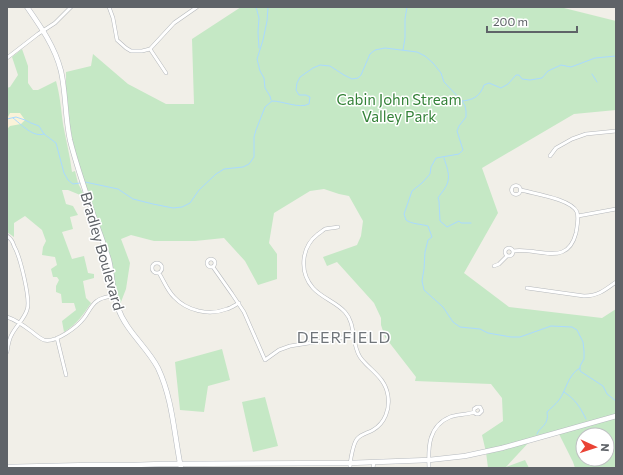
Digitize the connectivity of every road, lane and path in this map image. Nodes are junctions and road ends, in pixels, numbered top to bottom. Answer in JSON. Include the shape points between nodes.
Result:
{"nodes":[{"id":1,"x":27,"y":7,"type":"edge"},
{"id":2,"x":71,"y":7,"type":"edge"},
{"id":3,"x":109,"y":7,"type":"edge"},
{"id":4,"x":197,"y":7,"type":"edge"},
{"id":5,"x":43,"y":31,"type":"junction"},
{"id":6,"x":150,"y":49,"type":"junction"},
{"id":7,"x":7,"y":58,"type":"edge"},
{"id":8,"x":166,"y":73,"type":"dead end"},
{"id":9,"x":616,"y":131,"type":"edge"},
{"id":10,"x":550,"y":156,"type":"dead end"},
{"id":11,"x":521,"y":190,"type":"dead end"},
{"id":12,"x":616,"y":209,"type":"edge"},
{"id":13,"x":578,"y":216,"type":"junction"},
{"id":14,"x":338,"y":228,"type":"dead end"},
{"id":15,"x":7,"y":236,"type":"edge"},
{"id":16,"x":513,"y":250,"type":"junction"},
{"id":17,"x":507,"y":256,"type":"junction"},
{"id":18,"x":494,"y":266,"type":"dead end"},
{"id":19,"x":213,"y":267,"type":"dead end"},
{"id":20,"x":159,"y":273,"type":"dead end"},
{"id":21,"x":616,"y":282,"type":"edge"},
{"id":22,"x":527,"y":288,"type":"dead end"},
{"id":23,"x":115,"y":295,"type":"junction"},
{"id":24,"x":239,"y":303,"type":"junction"},
{"id":25,"x":7,"y":317,"type":"edge"},
{"id":26,"x":20,"y":322,"type":"junction"},
{"id":27,"x":353,"y":336,"type":"junction"},
{"id":28,"x":57,"y":338,"type":"junction"},
{"id":29,"x":7,"y":352,"type":"edge"},
{"id":30,"x":66,"y":375,"type":"dead end"},
{"id":31,"x":474,"y":412,"type":"dead end"},
{"id":32,"x":616,"y":416,"type":"edge"},
{"id":33,"x":429,"y":460,"type":"junction"},
{"id":34,"x":374,"y":462,"type":"junction"},
{"id":35,"x":350,"y":465,"type":"edge"},
{"id":36,"x":181,"y":466,"type":"edge"},
{"id":37,"x":7,"y":467,"type":"edge"},
{"id":38,"x":133,"y":467,"type":"edge"},
{"id":39,"x":373,"y":468,"type":"edge"},
{"id":40,"x":429,"y":468,"type":"edge"}],
"edges":[{"from":1,"to":5,"type":"main road","name":"Bradley Boulevard"},
{"from":2,"to":5,"type":"street"},
{"from":3,"to":6,"type":"street","via":[[117,40],[131,51]]},
{"from":4,"to":6,"type":"street","via":[[174,24]]},
{"from":5,"to":7,"type":"street"},
{"from":5,"to":23,"type":"main road","name":"Bradley Boulevard","via":[[56,55],[61,71],[69,131],[78,168],[109,261]]},
{"from":6,"to":8,"type":"street"},
{"from":9,"to":10,"type":"street","via":[[586,134],[572,139],[556,148]]},
{"from":11,"to":13,"type":"street","via":[[567,202],[574,207]]},
{"from":12,"to":13,"type":"street"},
{"from":13,"to":16,"type":"street","via":[[574,240],[562,253]]},
{"from":14,"to":27,"type":"street","via":[[324,229],[307,246],[304,269],[313,288],[345,312],[352,324]]},
{"from":15,"to":26,"type":"street","via":[[19,260],[29,302]]},
{"from":16,"to":17,"type":"street","via":[[512,256]]},
{"from":16,"to":17,"type":"street","via":[[506,249]]},
{"from":17,"to":18,"type":"street"},
{"from":19,"to":24,"type":"street"},
{"from":20,"to":24,"type":"street","via":[[173,297],[194,310],[215,312]]},
{"from":21,"to":22,"type":"street","via":[[590,296]]},
{"from":23,"to":28,"type":"street","via":[[97,301],[78,324]]},
{"from":23,"to":36,"type":"main road","name":"Bradley Boulevard","via":[[122,316],[162,378]]},
{"from":24,"to":27,"type":"street","via":[[265,360],[290,346]]},
{"from":25,"to":26,"type":"street"},
{"from":26,"to":28,"type":"street","via":[[40,338]]},
{"from":26,"to":29,"type":"street","via":[[10,339]]},
{"from":27,"to":35,"type":"street","via":[[360,358],[384,382],[388,403],[381,424],[357,439],[353,446]]},
{"from":28,"to":30,"type":"street"},
{"from":31,"to":33,"type":"street","via":[[450,418],[437,427],[430,442]]},
{"from":32,"to":33,"type":"main road","via":[[486,452]]},
{"from":33,"to":34,"type":"main road"},
{"from":33,"to":40,"type":"street"},
{"from":34,"to":35,"type":"main road"},
{"from":34,"to":39,"type":"street"},
{"from":35,"to":36,"type":"main road"},
{"from":36,"to":38,"type":"main road","via":[[161,464]]},
{"from":37,"to":38,"type":"main road"}]}
